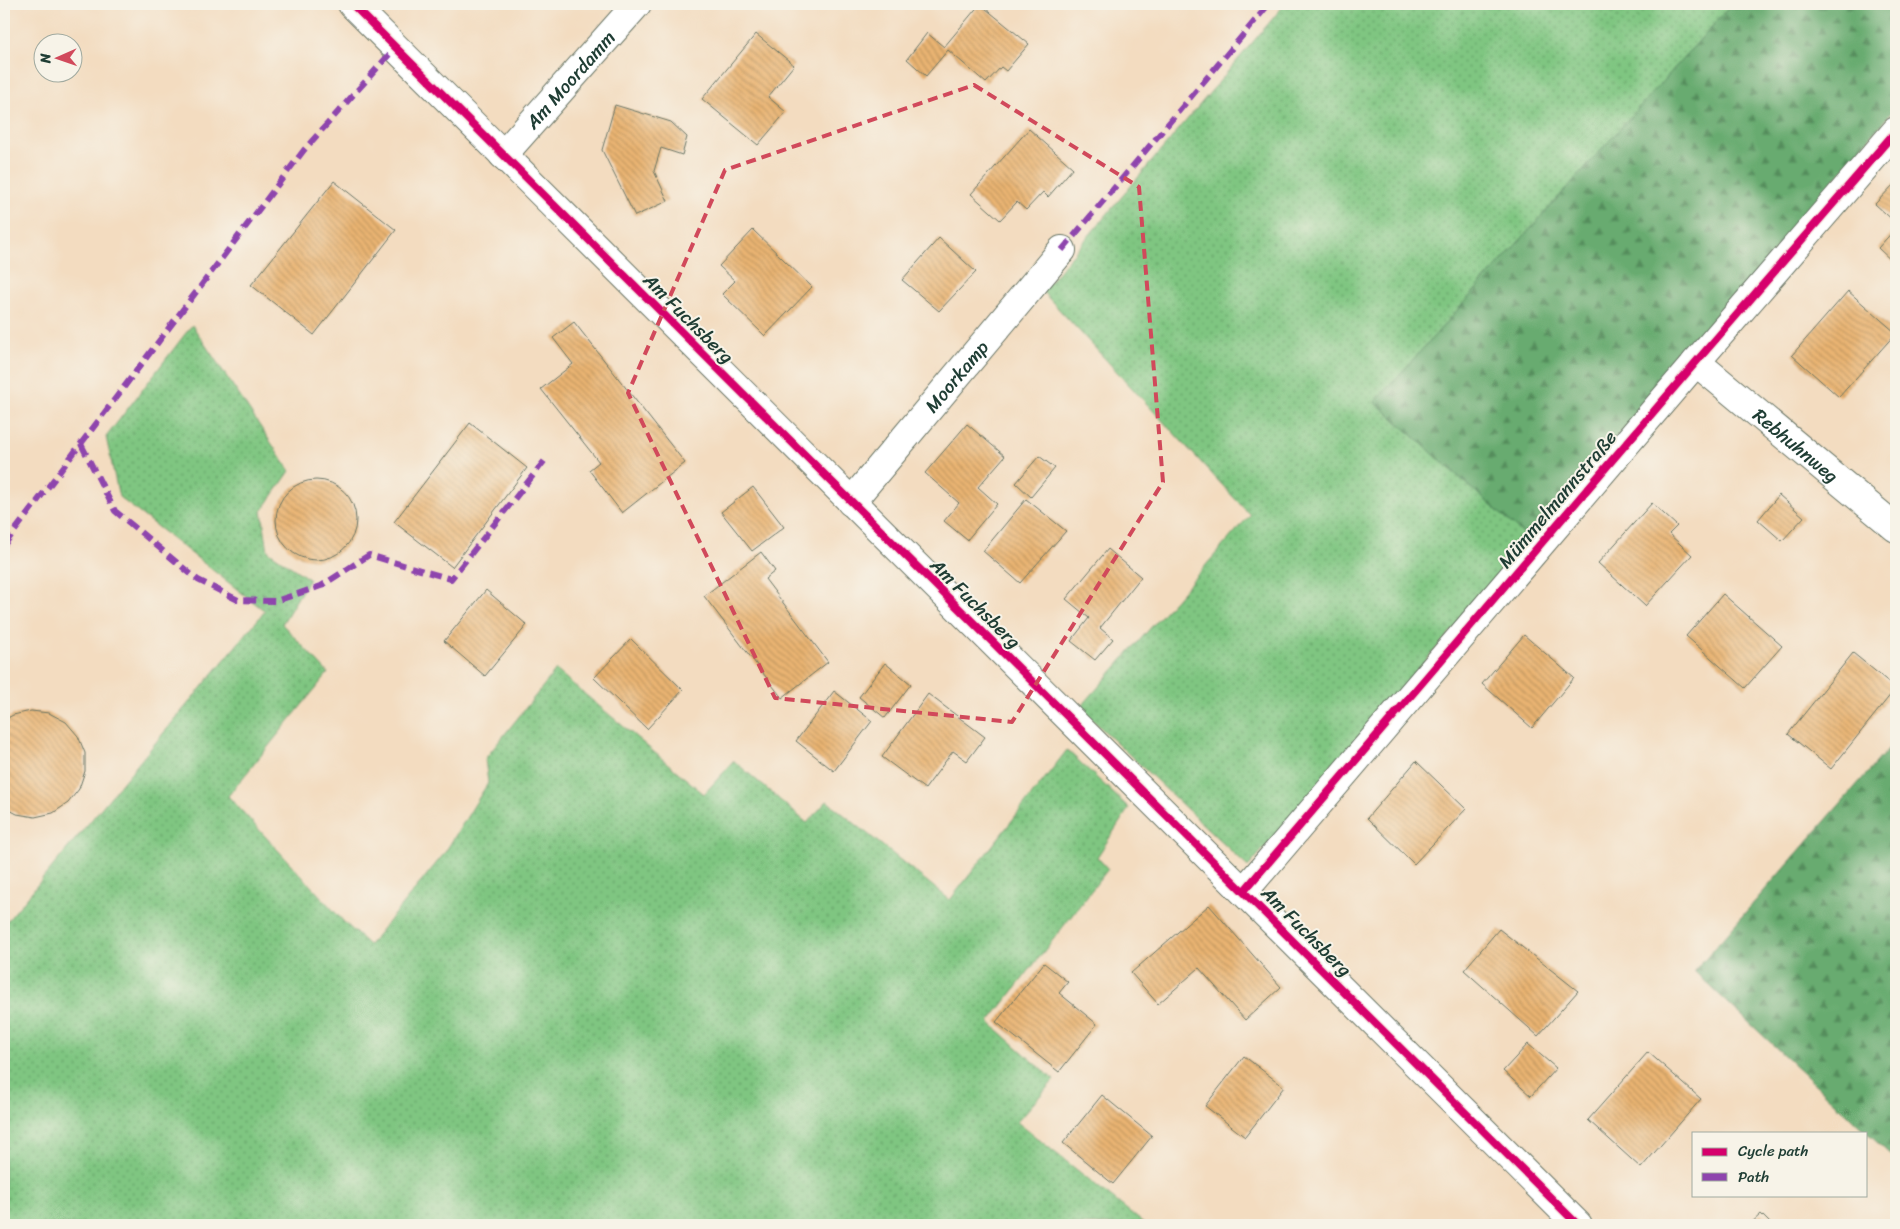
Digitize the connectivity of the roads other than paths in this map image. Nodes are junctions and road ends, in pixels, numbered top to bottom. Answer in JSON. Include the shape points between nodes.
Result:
{"nodes":[{"id":1,"x":352,"y":4,"type":"edge"},
{"id":2,"x":637,"y":4,"type":"edge"},
{"id":3,"x":1896,"y":131,"type":"edge"},
{"id":4,"x":503,"y":155,"type":"junction"},
{"id":5,"x":1062,"y":250,"type":"dead end"},
{"id":6,"x":1696,"y":362,"type":"junction"},
{"id":7,"x":851,"y":502,"type":"junction"},
{"id":8,"x":1896,"y":528,"type":"edge"},
{"id":9,"x":1244,"y":891,"type":"junction"},
{"id":10,"x":1578,"y":1225,"type":"edge"}],
"edges":[{"from":1,"to":4,"type":"street","name":"Am Fuchsberg"},
{"from":2,"to":4,"type":"street","name":"Am Moordamm"},
{"from":3,"to":6,"type":"street","name":"Mümmelmannstraße"},
{"from":4,"to":7,"type":"street","name":"Am Fuchsberg"},
{"from":5,"to":7,"type":"street","name":"Moorkamp"},
{"from":6,"to":8,"type":"street","name":"Rebhuhnweg"},
{"from":6,"to":9,"type":"street","name":"Mümmelmannstraße"},
{"from":7,"to":9,"type":"street","name":"Am Fuchsberg"},
{"from":9,"to":10,"type":"street","name":"Am Fuchsberg"}]}
